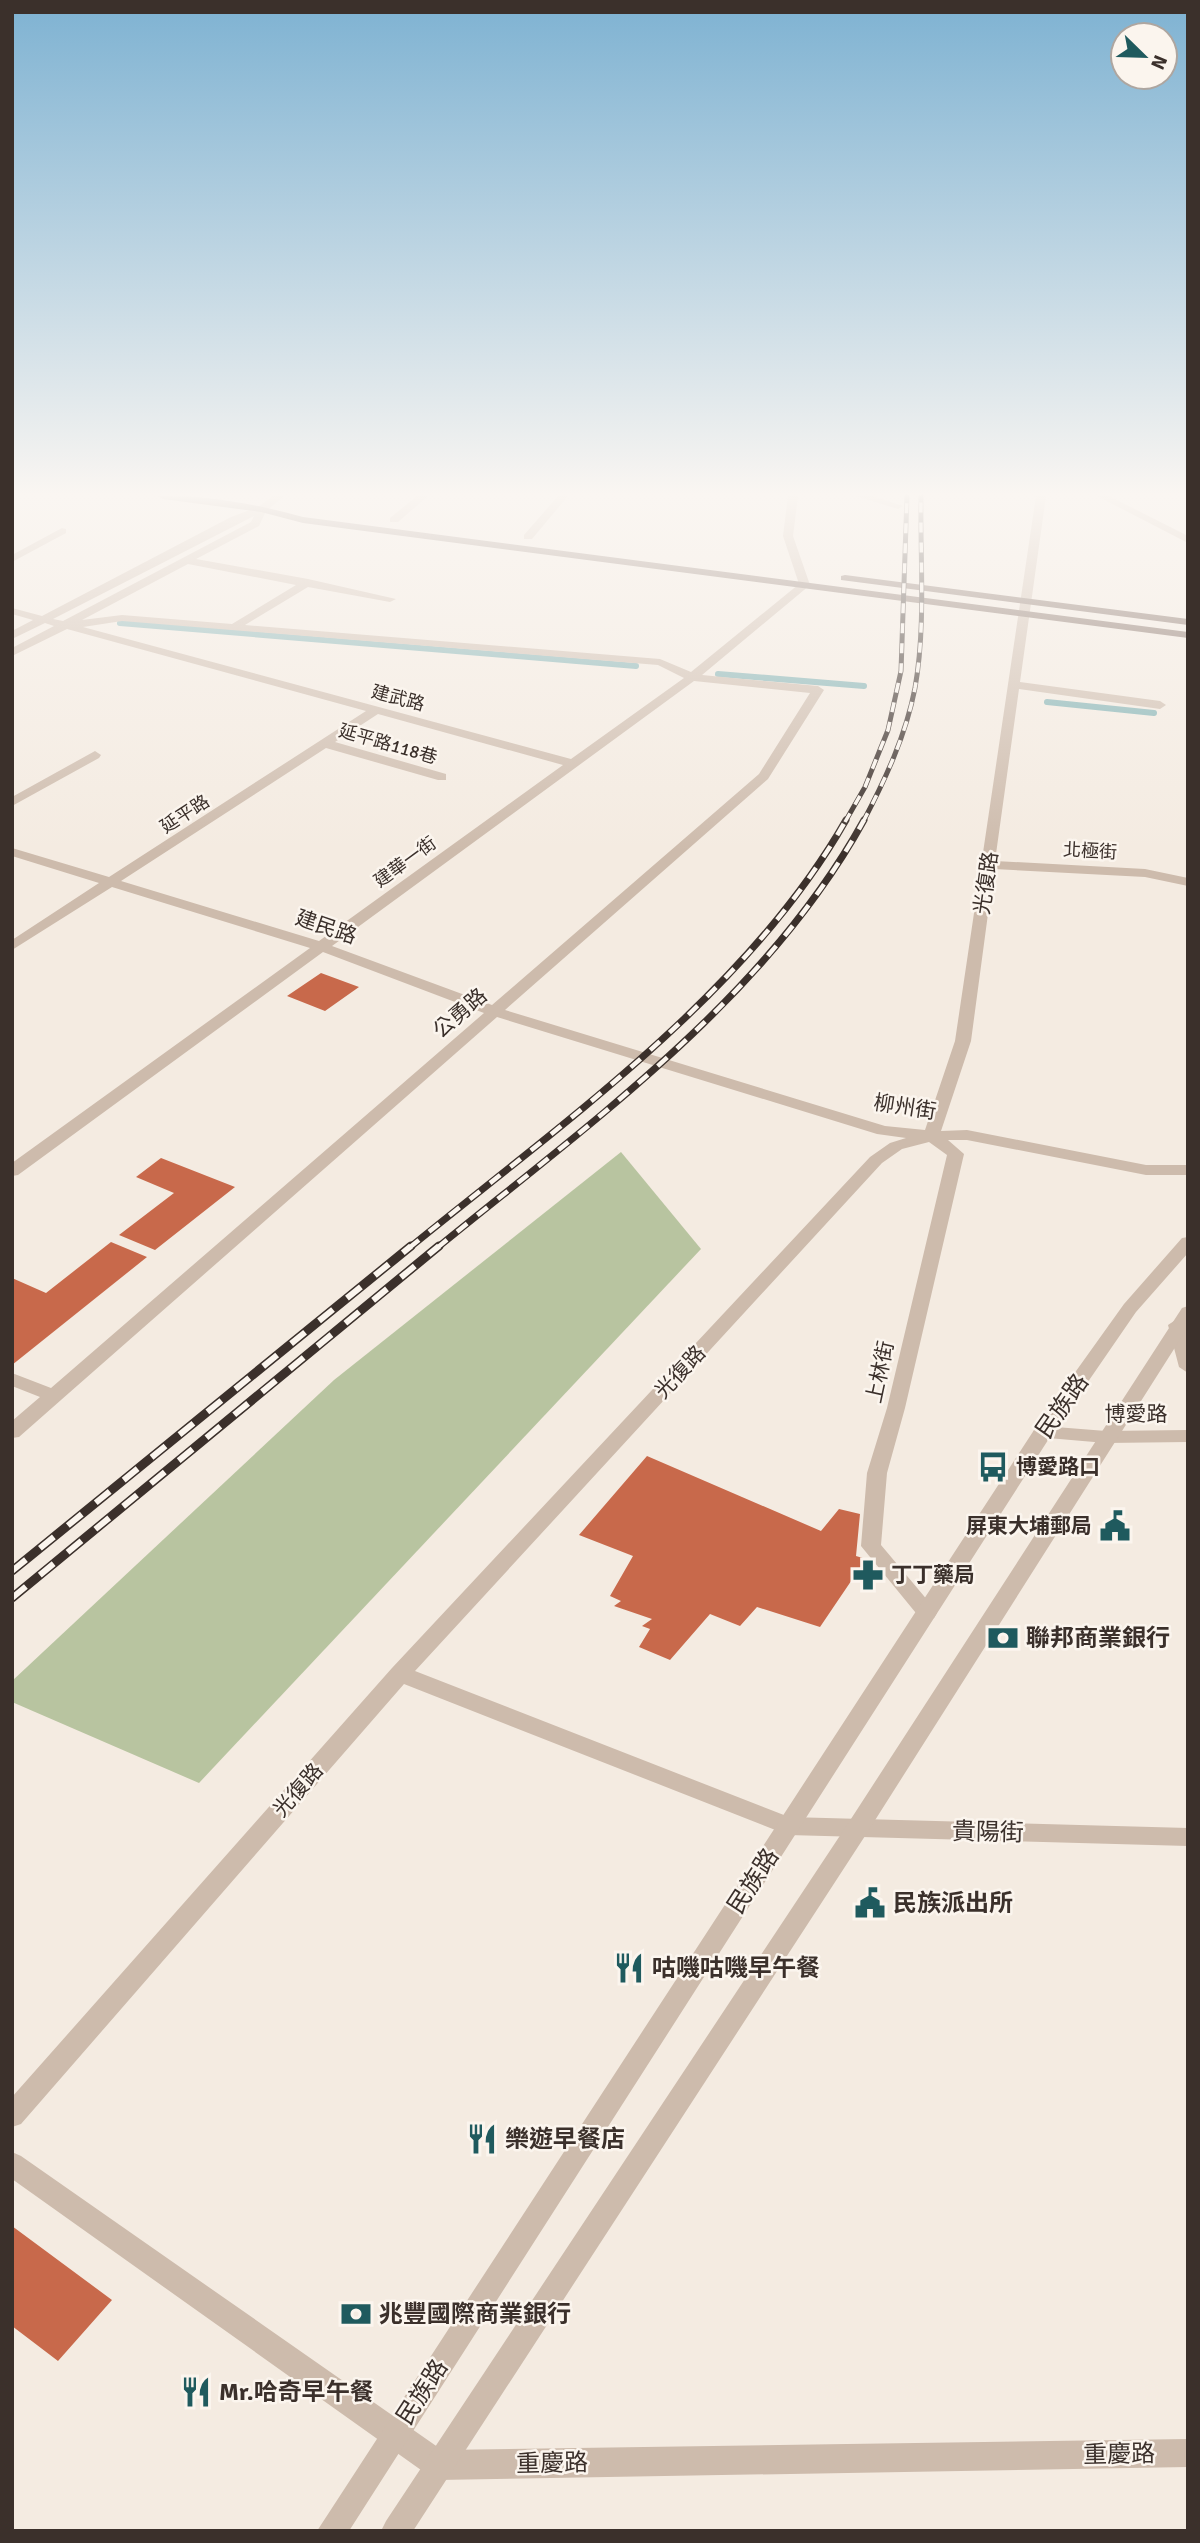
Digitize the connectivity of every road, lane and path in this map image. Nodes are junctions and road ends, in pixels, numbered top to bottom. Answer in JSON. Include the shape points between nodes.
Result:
{"nodes":[{"id":1,"x":27,"y":615,"type":"edge"},
{"id":2,"x":52,"y":615,"type":"edge"},
{"id":3,"x":87,"y":615,"type":"edge"},
{"id":4,"x":255,"y":615,"type":"edge"},
{"id":5,"x":759,"y":615,"type":"edge"},
{"id":6,"x":1026,"y":615,"type":"edge"},
{"id":7,"x":1071,"y":615,"type":"edge"},
{"id":8,"x":1109,"y":615,"type":"edge"},
{"id":9,"x":44,"y":619,"type":"junction"},
{"id":10,"x":1188,"y":622,"type":"edge"},
{"id":11,"x":66,"y":626,"type":"junction"},
{"id":12,"x":236,"y":626,"type":"junction"},
{"id":13,"x":16,"y":631,"type":"edge"},
{"id":14,"x":1188,"y":635,"type":"edge"},
{"id":15,"x":46,"y":636,"type":"junction"},
{"id":16,"x":12,"y":653,"type":"edge"},
{"id":17,"x":692,"y":677,"type":"junction"},
{"id":18,"x":1016,"y":684,"type":"junction"},
{"id":19,"x":1160,"y":705,"type":"dead end"},
{"id":20,"x":376,"y":710,"type":"junction"},
{"id":21,"x":324,"y":743,"type":"junction"},
{"id":22,"x":96,"y":755,"type":"dead end"},
{"id":23,"x":572,"y":763,"type":"junction"},
{"id":24,"x":442,"y":777,"type":"dead end"},
{"id":25,"x":12,"y":802,"type":"edge"},
{"id":26,"x":12,"y":852,"type":"edge"},
{"id":27,"x":988,"y":865,"type":"junction"},
{"id":28,"x":113,"y":882,"type":"junction"},
{"id":29,"x":1188,"y":882,"type":"edge"},
{"id":30,"x":12,"y":946,"type":"edge"},
{"id":31,"x":322,"y":947,"type":"junction"},
{"id":32,"x":496,"y":1012,"type":"junction"},
{"id":33,"x":623,"y":1051,"type":"joint"},
{"id":34,"x":931,"y":1136,"type":"junction"},
{"id":35,"x":1188,"y":1170,"type":"edge"},
{"id":36,"x":12,"y":1171,"type":"edge"},
{"id":37,"x":1188,"y":1242,"type":"edge"},
{"id":38,"x":1182,"y":1319,"type":"edge"},
{"id":39,"x":1188,"y":1367,"type":"edge"},
{"id":40,"x":12,"y":1379,"type":"edge"},
{"id":41,"x":54,"y":1396,"type":"junction"},
{"id":42,"x":12,"y":1432,"type":"edge"},
{"id":43,"x":1043,"y":1433,"type":"junction"},
{"id":44,"x":1188,"y":1436,"type":"edge"},
{"id":45,"x":1106,"y":1437,"type":"junction"},
{"id":46,"x":927,"y":1613,"type":"junction"},
{"id":47,"x":400,"y":1674,"type":"junction"},
{"id":48,"x":788,"y":1826,"type":"junction"},
{"id":49,"x":857,"y":1829,"type":"junction"},
{"id":50,"x":1188,"y":1837,"type":"edge"},
{"id":51,"x":12,"y":2116,"type":"edge"},
{"id":52,"x":12,"y":2164,"type":"edge"},
{"id":53,"x":394,"y":2435,"type":"junction"},
{"id":54,"x":1188,"y":2453,"type":"edge"},
{"id":55,"x":438,"y":2465,"type":"junction"},
{"id":56,"x":332,"y":2531,"type":"edge"},
{"id":57,"x":396,"y":2531,"type":"edge"}],
"edges":[{"from":1,"to":9,"type":"street","name":"建武路"},
{"from":2,"to":9,"type":"street"},
{"from":3,"to":11,"type":"street"},
{"from":4,"to":12,"type":"street"},
{"from":5,"to":17,"type":"street","name":"建華一街"},
{"from":6,"to":18,"type":"street","name":"光復路"},
{"from":7,"to":14,"type":"main road"},
{"from":8,"to":10,"type":"main road"},
{"from":9,"to":11,"type":"street","name":"建武路"},
{"from":9,"to":13,"type":"street"},
{"from":11,"to":12,"type":"street","via":[[122,618]]},
{"from":11,"to":15,"type":"street"},
{"from":11,"to":20,"type":"street","name":"建武路"},
{"from":12,"to":17,"type":"street","via":[[660,662]]},
{"from":13,"to":15,"type":"street"},
{"from":15,"to":16,"type":"street"},
{"from":17,"to":23,"type":"street","name":"建華一街"},
{"from":17,"to":32,"type":"street","name":"公勇路","via":[[818,690],[764,776]]},
{"from":18,"to":19,"type":"street"},
{"from":18,"to":27,"type":"street","name":"光復路"},
{"from":20,"to":21,"type":"street","name":"延平路"},
{"from":20,"to":23,"type":"street","name":"建武路"},
{"from":21,"to":24,"type":"street","name":"延平路118巷"},
{"from":21,"to":28,"type":"street","name":"延平路"},
{"from":22,"to":25,"type":"street"},
{"from":23,"to":31,"type":"street","name":"建華一街"},
{"from":26,"to":28,"type":"street","name":"建民路"},
{"from":27,"to":29,"type":"street","name":"北極街","via":[[1145,873]]},
{"from":27,"to":34,"type":"street","name":"光復路","via":[[963,1041]]},
{"from":28,"to":30,"type":"street","name":"延平路"},
{"from":28,"to":31,"type":"street","name":"建民路"},
{"from":31,"to":32,"type":"street","name":"建民路"},
{"from":31,"to":36,"type":"street","name":"建華一街"},
{"from":32,"to":33,"type":"street","name":"建民路"},
{"from":32,"to":41,"type":"street","name":"公勇路"},
{"from":33,"to":34,"type":"street","name":"柳州街","via":[[883,1131]]},
{"from":34,"to":35,"type":"street","name":"柳州街","via":[[967,1135],[1146,1170]]},
{"from":34,"to":46,"type":"street","name":"上林街","via":[[956,1154],[877,1473],[871,1546]]},
{"from":34,"to":47,"type":"street","name":"光復路","via":[[896,1146],[876,1160]]},
{"from":37,"to":43,"type":"street","name":"民族路","via":[[1130,1308]]},
{"from":38,"to":39,"type":"street"},
{"from":38,"to":45,"type":"street"},
{"from":40,"to":41,"type":"street"},
{"from":41,"to":42,"type":"street","name":"公勇路"},
{"from":43,"to":45,"type":"street","name":"博愛路"},
{"from":43,"to":46,"type":"street","name":"民族路"},
{"from":44,"to":45,"type":"street","name":"博愛路"},
{"from":45,"to":49,"type":"street"},
{"from":46,"to":48,"type":"street","name":"民族路"},
{"from":47,"to":48,"type":"street","name":"貴陽街"},
{"from":47,"to":51,"type":"street","name":"光復路"},
{"from":48,"to":49,"type":"street","name":"貴陽街"},
{"from":48,"to":53,"type":"street","name":"民族路"},
{"from":49,"to":50,"type":"street","name":"貴陽街"},
{"from":49,"to":55,"type":"street"},
{"from":52,"to":53,"type":"street"},
{"from":53,"to":55,"type":"street"},
{"from":53,"to":56,"type":"street","name":"民族路"},
{"from":54,"to":55,"type":"street","name":"重慶路"},
{"from":55,"to":57,"type":"street"}]}
